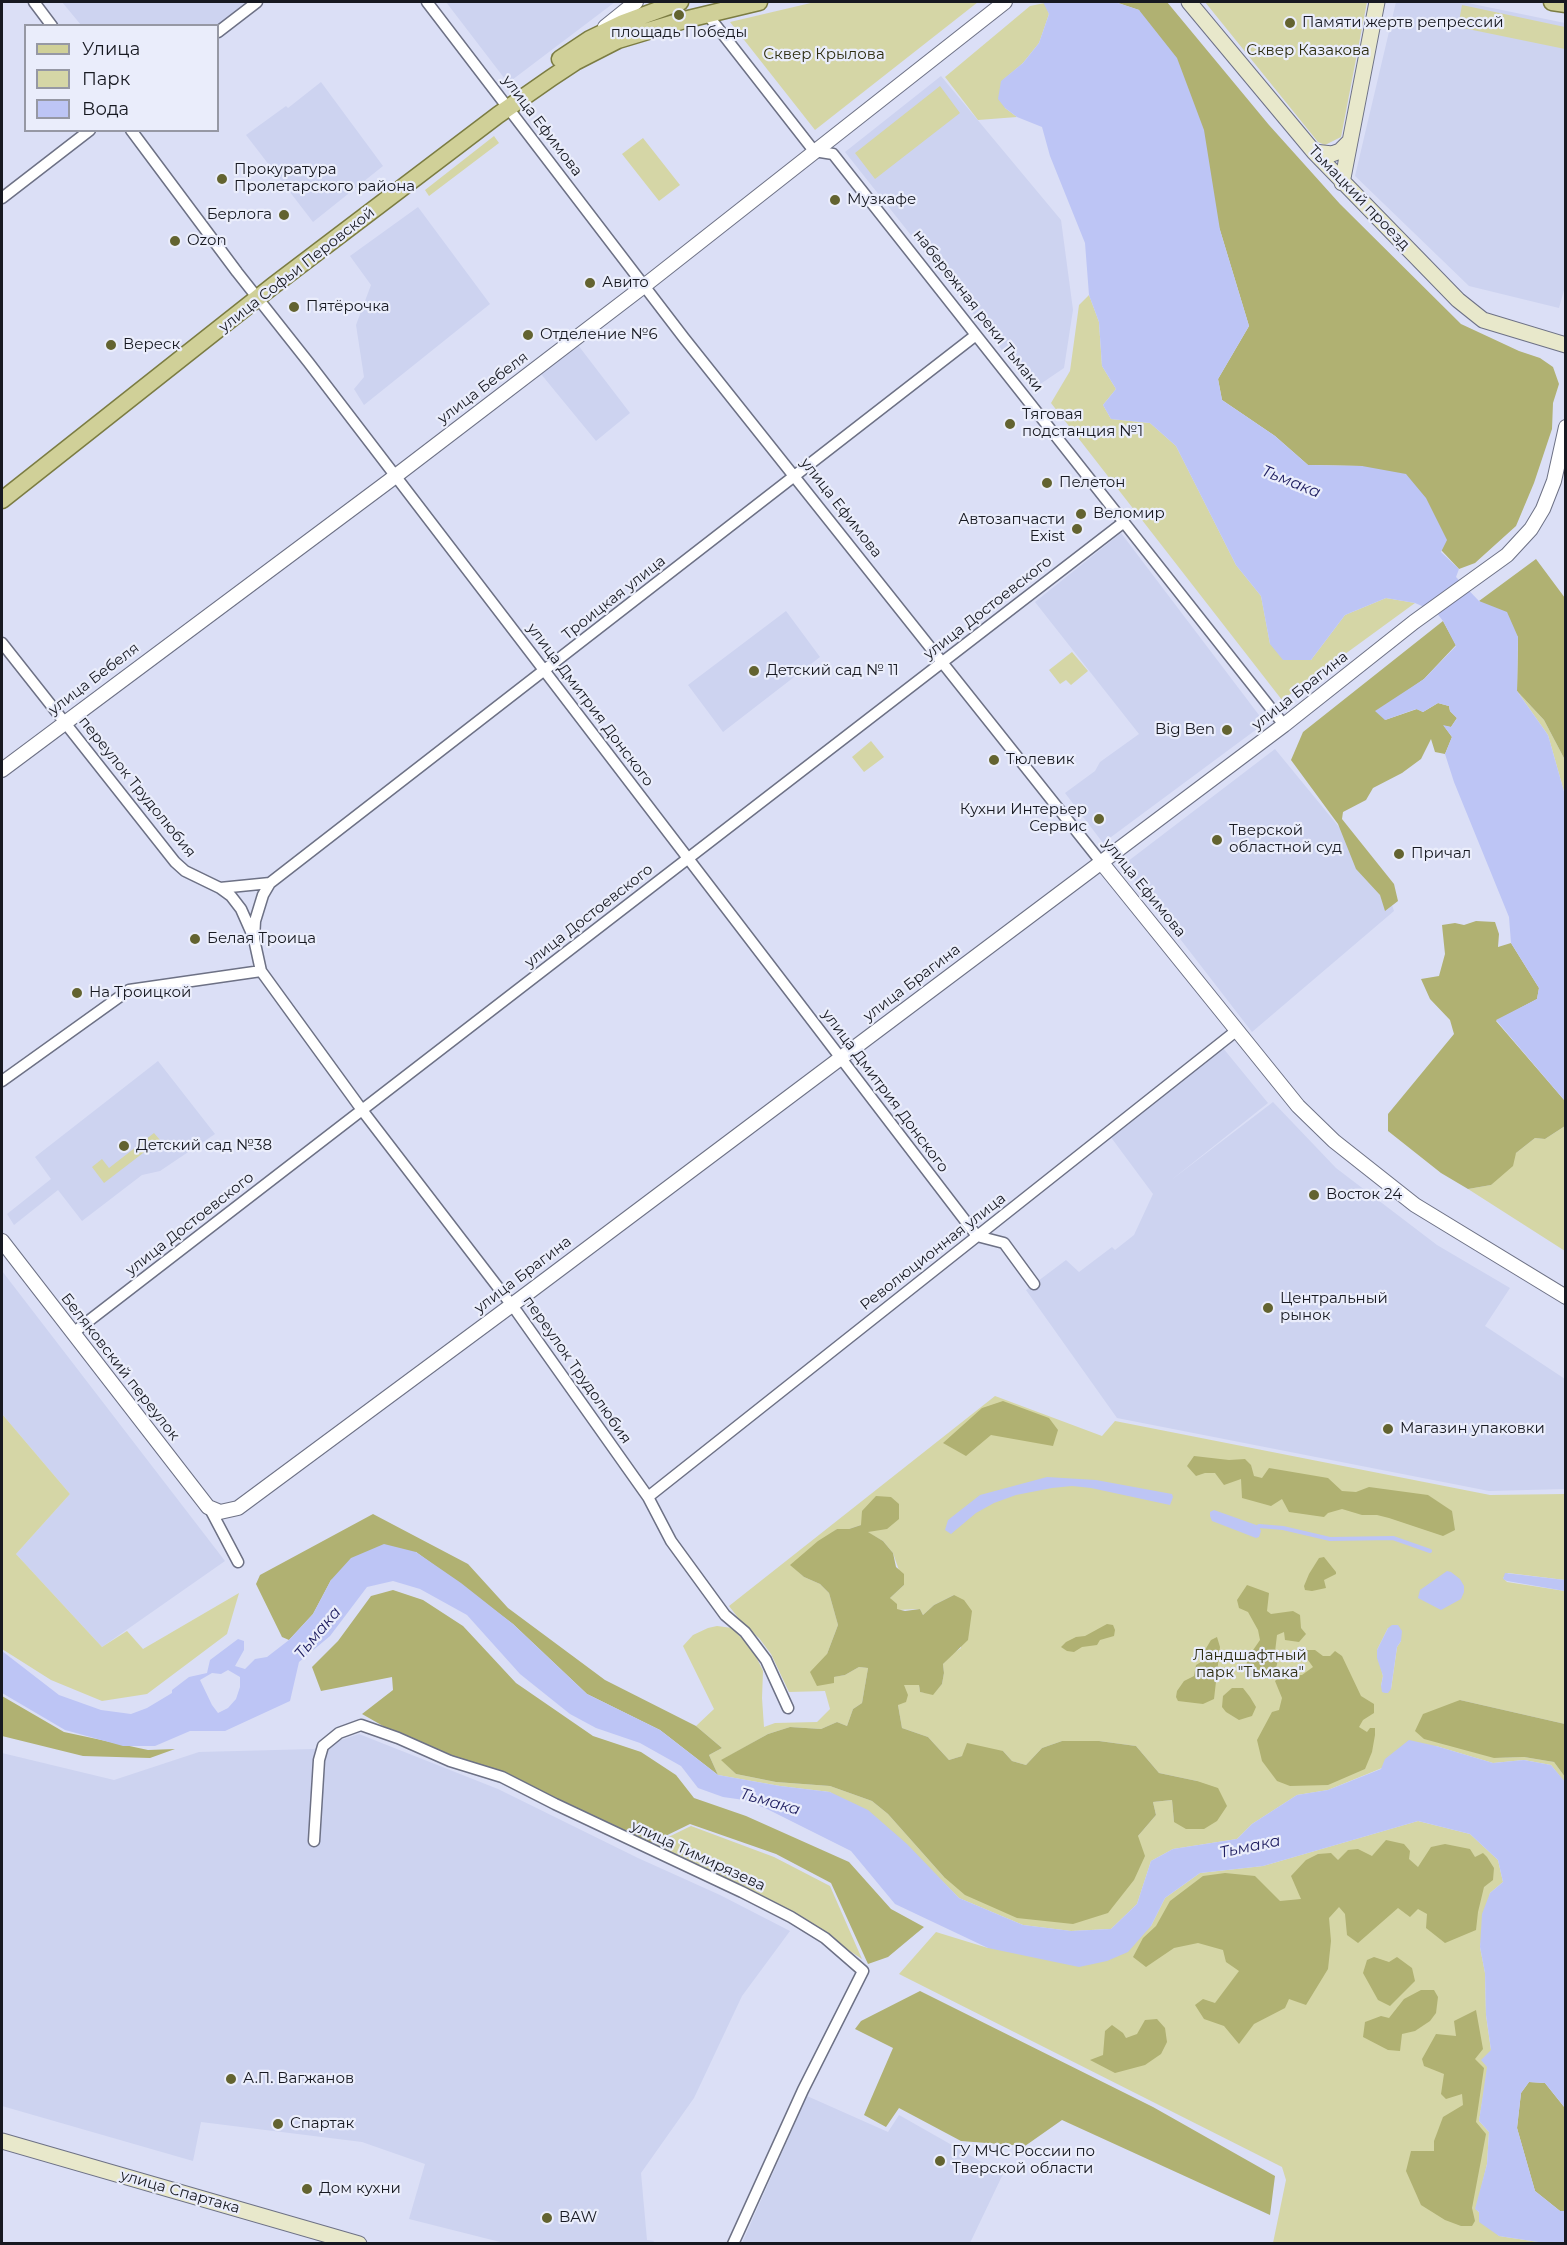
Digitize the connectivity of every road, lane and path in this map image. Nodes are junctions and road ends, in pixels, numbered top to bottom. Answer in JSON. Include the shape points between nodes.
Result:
{"nodes":[{"id":1,"x":34,"y":2,"type":"edge"},
{"id":2,"x":257,"y":2,"type":"edge"},
{"id":3,"x":427,"y":2,"type":"edge"},
{"id":4,"x":636,"y":2,"type":"edge"},
{"id":5,"x":680,"y":2,"type":"edge"},
{"id":6,"x":759,"y":2,"type":"edge"},
{"id":7,"x":1005,"y":2,"type":"edge"},
{"id":8,"x":1189,"y":2,"type":"edge"},
{"id":9,"x":1377,"y":2,"type":"edge"},
{"id":10,"x":1552,"y":2,"type":"edge"},
{"id":11,"x":1566,"y":4,"type":"edge"},
{"id":12,"x":708,"y":8,"type":"edge"},
{"id":13,"x":50,"y":24,"type":"edge"},
{"id":14,"x":627,"y":29,"type":"junction"},
{"id":15,"x":219,"y":31,"type":"edge"},
{"id":16,"x":590,"y":39,"type":"junction"},
{"id":17,"x":504,"y":104,"type":"junction"},
{"id":18,"x":87,"y":132,"type":"edge"},
{"id":19,"x":133,"y":132,"type":"edge"},
{"id":20,"x":1350,"y":141,"type":"junction"},
{"id":21,"x":814,"y":151,"type":"junction"},
{"id":22,"x":1314,"y":152,"type":"junction"},
{"id":23,"x":1342,"y":183,"type":"junction"},
{"id":24,"x":2,"y":198,"type":"edge"},
{"id":25,"x":644,"y":286,"type":"junction"},
{"id":26,"x":255,"y":294,"type":"junction"},
{"id":27,"x":976,"y":335,"type":"junction"},
{"id":28,"x":1566,"y":345,"type":"edge"},
{"id":29,"x":1566,"y":427,"type":"edge"},
{"id":30,"x":395,"y":476,"type":"junction"},
{"id":31,"x":794,"y":476,"type":"junction"},
{"id":32,"x":2,"y":486,"type":"edge"},
{"id":33,"x":2,"y":500,"type":"edge"},
{"id":34,"x":1124,"y":522,"type":"junction"},
{"id":35,"x":2,"y":643,"type":"edge"},
{"id":36,"x":942,"y":663,"type":"junction"},
{"id":37,"x":544,"y":670,"type":"junction"},
{"id":38,"x":65,"y":721,"type":"junction"},
{"id":39,"x":1284,"y":725,"type":"junction"},
{"id":40,"x":2,"y":770,"type":"edge"},
{"id":41,"x":688,"y":858,"type":"junction"},
{"id":42,"x":1101,"y":862,"type":"junction"},
{"id":43,"x":270,"y":883,"type":"junction"},
{"id":44,"x":220,"y":888,"type":"junction"},
{"id":45,"x":254,"y":939,"type":"junction"},
{"id":46,"x":261,"y":971,"type":"junction"},
{"id":47,"x":1236,"y":1031,"type":"junction"},
{"id":48,"x":841,"y":1057,"type":"junction"},
{"id":49,"x":2,"y":1081,"type":"edge"},
{"id":50,"x":362,"y":1110,"type":"junction"},
{"id":51,"x":977,"y":1236,"type":"junction"},
{"id":52,"x":2,"y":1241,"type":"edge"},
{"id":53,"x":1034,"y":1284,"type":"dead end"},
{"id":54,"x":1566,"y":1297,"type":"edge"},
{"id":55,"x":512,"y":1305,"type":"junction"},
{"id":56,"x":73,"y":1333,"type":"junction"},
{"id":57,"x":648,"y":1497,"type":"junction"},
{"id":58,"x":213,"y":1510,"type":"junction"},
{"id":59,"x":238,"y":1562,"type":"dead end"},
{"id":60,"x":788,"y":1708,"type":"dead end"},
{"id":61,"x":314,"y":1841,"type":"dead end"},
{"id":62,"x":2,"y":2141,"type":"edge"},
{"id":63,"x":324,"y":2238,"type":"edge"},
{"id":64,"x":359,"y":2244,"type":"edge"},
{"id":65,"x":733,"y":2244,"type":"edge"}],
"edges":[{"from":1,"to":13,"type":"street"},
{"from":2,"to":15,"type":"street"},
{"from":3,"to":17,"type":"street","name":"улица Ефимова"},
{"from":4,"to":16,"type":"street"},
{"from":5,"to":14,"type":"main road"},
{"from":6,"to":12,"type":"main road"},
{"from":7,"to":21,"type":"street","name":"улица Бебеля"},
{"from":8,"to":22,"type":"main road","name":"Тьмацкий проезд"},
{"from":9,"to":20,"type":"main road"},
{"from":10,"to":11,"type":"main road"},
{"from":12,"to":14,"type":"main road"},
{"from":12,"to":21,"type":"street","name":"набережная реки Тьмаки"},
{"from":14,"to":16,"type":"main road","name":"улица Софьи Перовской"},
{"from":14,"to":17,"type":"main road","name":"улица Софьи Перовской","via":[[618,40]]},
{"from":16,"to":17,"type":"main road","name":"улица Софьи Перовской"},
{"from":17,"to":25,"type":"street","name":"улица Ефимова"},
{"from":17,"to":26,"type":"main road","name":"улица Софьи Перовской"},
{"from":18,"to":24,"type":"street"},
{"from":19,"to":26,"type":"street","name":"улица Дмитрия Донского"},
{"from":20,"to":22,"type":"main road","via":[[1332,154]]},
{"from":20,"to":23,"type":"main road"},
{"from":21,"to":25,"type":"street","name":"улица Бебеля"},
{"from":21,"to":27,"type":"street","name":"набережная реки Тьмаки","via":[[834,154]]},
{"from":22,"to":23,"type":"main road","name":"Тьмацкий проезд"},
{"from":23,"to":28,"type":"main road","name":"Тьмацкий проезд","via":[[1474,314],[1488,322]]},
{"from":25,"to":30,"type":"street","name":"улица Бебеля"},
{"from":25,"to":31,"type":"street","name":"улица Ефимова"},
{"from":26,"to":30,"type":"street","name":"улица Дмитрия Донского"},
{"from":26,"to":32,"type":"main road","name":"улица Софьи Перовской"},
{"from":26,"to":33,"type":"main road","name":"улица Софьи Перовской"},
{"from":27,"to":31,"type":"street","name":"Троицкая улица"},
{"from":27,"to":34,"type":"street","name":"набережная реки Тьмаки"},
{"from":29,"to":39,"type":"street","name":"улица Брагина","via":[[1554,481],[1543,509],[1521,541],[1496,565],[1414,622]]},
{"from":30,"to":37,"type":"street","name":"улица Дмитрия Донского"},
{"from":30,"to":38,"type":"street","name":"улица Бебеля"},
{"from":31,"to":36,"type":"street","name":"улица Ефимова"},
{"from":31,"to":37,"type":"street","name":"Троицкая улица"},
{"from":34,"to":36,"type":"street","name":"улица Достоевского"},
{"from":34,"to":39,"type":"street","name":"набережная реки Тьмаки"},
{"from":35,"to":38,"type":"street","name":"переулок Трудолюбия"},
{"from":36,"to":41,"type":"street","name":"улица Достоевского"},
{"from":36,"to":42,"type":"street","name":"улица Ефимова"},
{"from":37,"to":41,"type":"street","name":"улица Дмитрия Донского"},
{"from":37,"to":43,"type":"street","name":"Троицкая улица"},
{"from":38,"to":40,"type":"street","name":"улица Бебеля"},
{"from":38,"to":44,"type":"street","name":"переулок Трудолюбия","via":[[175,862]]},
{"from":39,"to":42,"type":"street","name":"улица Брагина"},
{"from":41,"to":48,"type":"street","name":"улица Дмитрия Донского"},
{"from":41,"to":50,"type":"street","name":"улица Достоевского"},
{"from":42,"to":47,"type":"street","name":"улица Ефимова"},
{"from":42,"to":48,"type":"street","name":"улица Брагина"},
{"from":43,"to":44,"type":"street"},
{"from":43,"to":45,"type":"street","name":"Троицкая улица","via":[[257,911]]},
{"from":44,"to":45,"type":"street","name":"переулок Трудолюбия","via":[[237,902]]},
{"from":45,"to":46,"type":"street","name":"Троицкая улица"},
{"from":46,"to":49,"type":"street","via":[[129,990]]},
{"from":46,"to":50,"type":"street","name":"переулок Трудолюбия"},
{"from":47,"to":51,"type":"street","name":"Революционная улица"},
{"from":47,"to":54,"type":"street","via":[[1298,1106],[1348,1153],[1415,1205]]},
{"from":48,"to":51,"type":"street","name":"улица Дмитрия Донского"},
{"from":48,"to":55,"type":"street","name":"улица Брагина"},
{"from":50,"to":55,"type":"street","name":"переулок Трудолюбия"},
{"from":50,"to":56,"type":"street","name":"улица Достоевского"},
{"from":51,"to":53,"type":"street","via":[[1004,1243]]},
{"from":51,"to":57,"type":"street","name":"Революционная улица"},
{"from":52,"to":56,"type":"street","name":"Беляковский переулок"},
{"from":55,"to":57,"type":"street","name":"переулок Трудолюбия"},
{"from":55,"to":58,"type":"street","name":"улица Брагина","via":[[240,1507]]},
{"from":56,"to":58,"type":"street","name":"Беляковский переулок"},
{"from":57,"to":60,"type":"street","name":"переулок Трудолюбия","via":[[671,1541],[725,1615],[745,1632],[766,1660]]},
{"from":58,"to":59,"type":"street"},
{"from":61,"to":65,"type":"street","name":"улица Тимирязева","via":[[323,1746],[339,1733],[361,1725],[502,1777],[742,1892],[825,1938],[863,1971]]},
{"from":62,"to":63,"type":"main road","name":"улица Спартака"},
{"from":63,"to":64,"type":"main road","name":"улица Спартака"}]}
